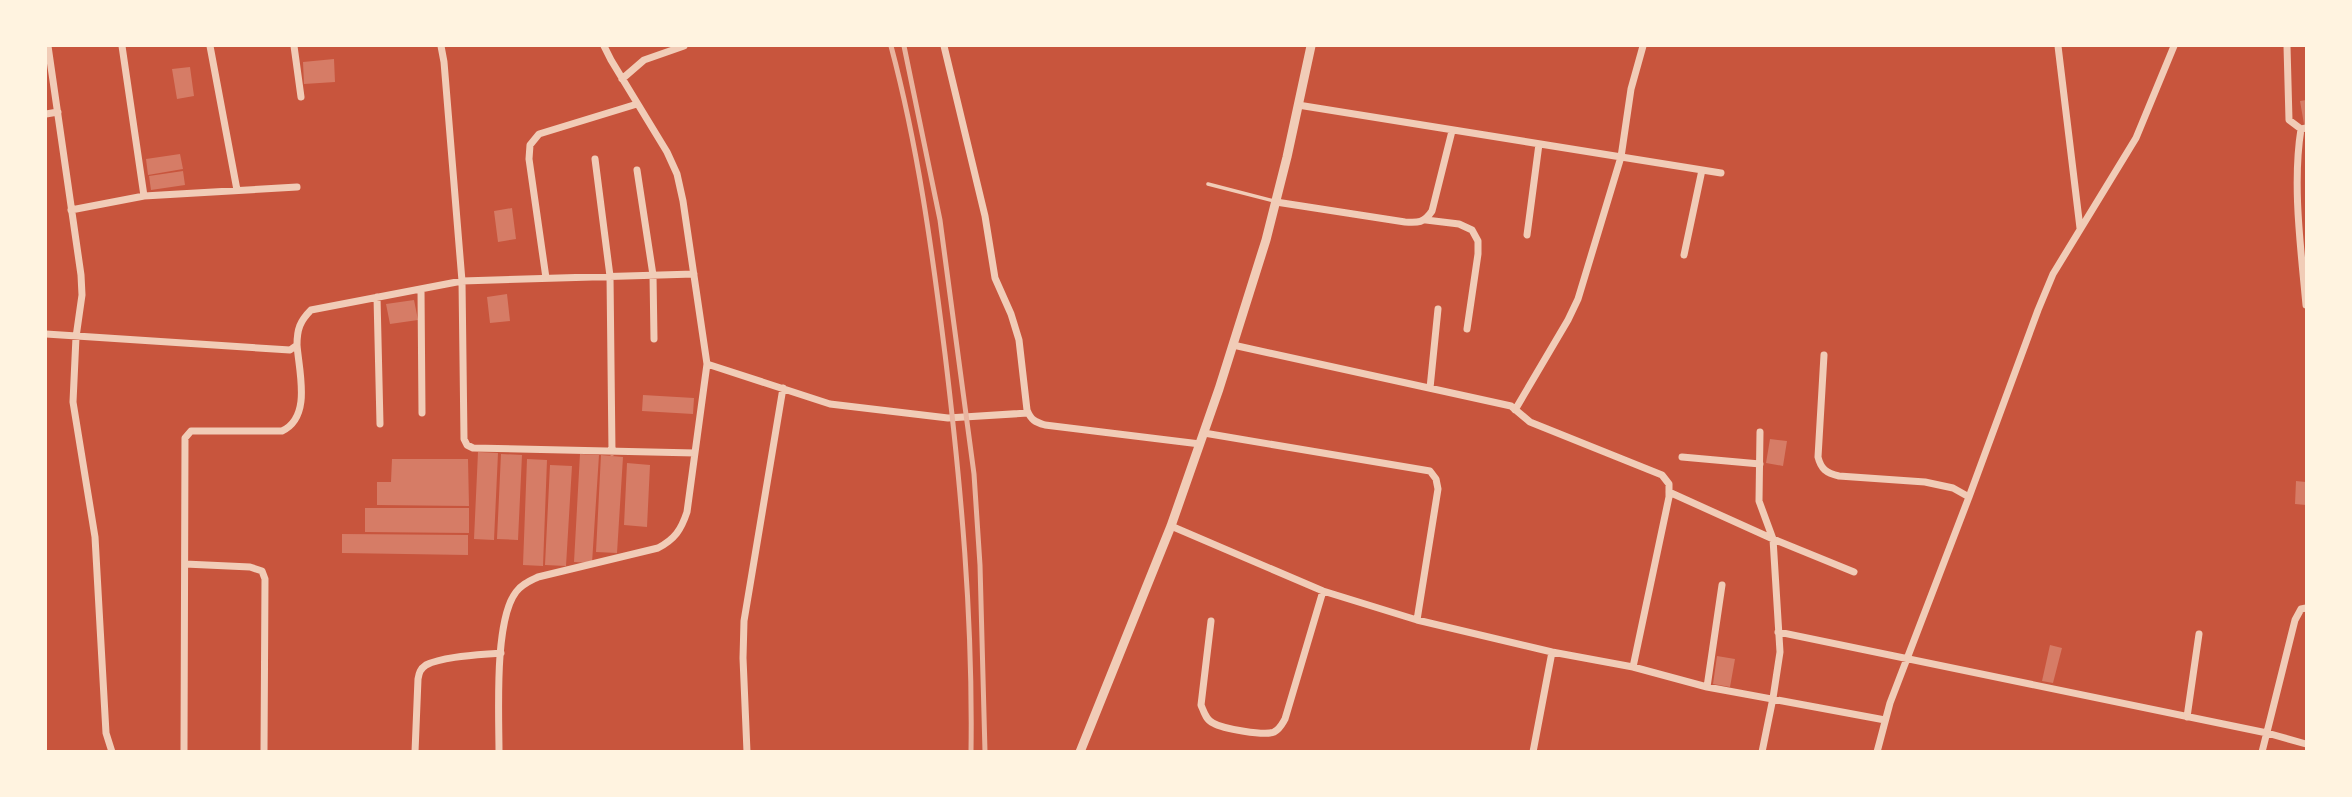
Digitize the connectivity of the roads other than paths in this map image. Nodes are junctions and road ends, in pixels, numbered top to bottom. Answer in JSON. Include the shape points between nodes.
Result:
{"nodes":[{"id":1,"x":48,"y":46,"type":"edge"},
{"id":2,"x":122,"y":46,"type":"edge"},
{"id":3,"x":210,"y":46,"type":"edge"},
{"id":4,"x":294,"y":46,"type":"edge"},
{"id":5,"x":441,"y":46,"type":"edge"},
{"id":6,"x":604,"y":46,"type":"edge"},
{"id":7,"x":684,"y":46,"type":"edge"},
{"id":8,"x":944,"y":46,"type":"edge"},
{"id":9,"x":1311,"y":46,"type":"edge"},
{"id":10,"x":1643,"y":46,"type":"edge"},
{"id":11,"x":2058,"y":46,"type":"edge"},
{"id":12,"x":2174,"y":46,"type":"edge"},
{"id":13,"x":2287,"y":46,"type":"edge"},
{"id":14,"x":622,"y":79,"type":"junction"},
{"id":15,"x":301,"y":97,"type":"dead end"},
{"id":16,"x":637,"y":104,"type":"junction"},
{"id":17,"x":1298,"y":105,"type":"junction"},
{"id":18,"x":58,"y":112,"type":"junction"},
{"id":19,"x":46,"y":114,"type":"edge"},
{"id":20,"x":2304,"y":128,"type":"edge"},
{"id":21,"x":1452,"y":131,"type":"junction"},
{"id":22,"x":1539,"y":144,"type":"junction"},
{"id":23,"x":1621,"y":157,"type":"junction"},
{"id":24,"x":595,"y":159,"type":"dead end"},
{"id":25,"x":637,"y":170,"type":"dead end"},
{"id":26,"x":1702,"y":170,"type":"junction"},
{"id":27,"x":1721,"y":173,"type":"dead end"},
{"id":28,"x":1208,"y":184,"type":"dead end"},
{"id":29,"x":297,"y":187,"type":"dead end"},
{"id":30,"x":237,"y":190,"type":"junction"},
{"id":31,"x":144,"y":196,"type":"junction"},
{"id":32,"x":2303,"y":199,"type":"edge"},
{"id":33,"x":1276,"y":202,"type":"junction"},
{"id":34,"x":71,"y":210,"type":"junction"},
{"id":35,"x":1426,"y":220,"type":"junction"},
{"id":36,"x":2080,"y":229,"type":"junction"},
{"id":37,"x":1527,"y":235,"type":"dead end"},
{"id":38,"x":1684,"y":255,"type":"dead end"},
{"id":39,"x":694,"y":274,"type":"junction"},
{"id":40,"x":653,"y":275,"type":"junction"},
{"id":41,"x":610,"y":276,"type":"junction"},
{"id":42,"x":546,"y":278,"type":"junction"},
{"id":43,"x":462,"y":281,"type":"junction"},
{"id":44,"x":421,"y":289,"type":"junction"},
{"id":45,"x":377,"y":297,"type":"junction"},
{"id":46,"x":2306,"y":305,"type":"edge"},
{"id":47,"x":1438,"y":309,"type":"dead end"},
{"id":48,"x":1467,"y":329,"type":"dead end"},
{"id":49,"x":46,"y":334,"type":"edge"},
{"id":50,"x":76,"y":337,"type":"junction"},
{"id":51,"x":653,"y":339,"type":"dead end"},
{"id":52,"x":297,"y":345,"type":"junction"},
{"id":53,"x":1233,"y":345,"type":"junction"},
{"id":54,"x":1824,"y":355,"type":"dead end"},
{"id":55,"x":707,"y":364,"type":"junction"},
{"id":56,"x":783,"y":388,"type":"junction"},
{"id":57,"x":1430,"y":388,"type":"junction"},
{"id":58,"x":1515,"y":410,"type":"junction"},
{"id":59,"x":422,"y":413,"type":"dead end"},
{"id":60,"x":1028,"y":414,"type":"junction"},
{"id":61,"x":380,"y":424,"type":"dead end"},
{"id":62,"x":1760,"y":432,"type":"dead end"},
{"id":63,"x":1204,"y":433,"type":"junction"},
{"id":64,"x":1200,"y":444,"type":"junction"},
{"id":65,"x":612,"y":452,"type":"junction"},
{"id":66,"x":695,"y":453,"type":"junction"},
{"id":67,"x":1682,"y":457,"type":"dead end"},
{"id":68,"x":1760,"y":464,"type":"junction"},
{"id":69,"x":1669,"y":492,"type":"junction"},
{"id":70,"x":1969,"y":497,"type":"junction"},
{"id":71,"x":1171,"y":526,"type":"junction"},
{"id":72,"x":1773,"y":539,"type":"junction"},
{"id":73,"x":185,"y":564,"type":"junction"},
{"id":74,"x":1854,"y":572,"type":"dead end"},
{"id":75,"x":1723,"y":585,"type":"dead end"},
{"id":76,"x":1324,"y":591,"type":"junction"},
{"id":77,"x":2306,"y":608,"type":"edge"},
{"id":78,"x":1417,"y":620,"type":"junction"},
{"id":79,"x":1211,"y":621,"type":"dead end"},
{"id":80,"x":1778,"y":632,"type":"junction"},
{"id":81,"x":2199,"y":634,"type":"dead end"},
{"id":82,"x":1552,"y":652,"type":"junction"},
{"id":83,"x":501,"y":653,"type":"junction"},
{"id":84,"x":1906,"y":659,"type":"junction"},
{"id":85,"x":1633,"y":667,"type":"junction"},
{"id":86,"x":1707,"y":687,"type":"junction"},
{"id":87,"x":1773,"y":698,"type":"junction"},
{"id":88,"x":2187,"y":717,"type":"junction"},
{"id":89,"x":1885,"y":720,"type":"junction"},
{"id":90,"x":2267,"y":733,"type":"junction"},
{"id":91,"x":2306,"y":744,"type":"edge"},
{"id":92,"x":109,"y":750,"type":"edge"},
{"id":93,"x":184,"y":751,"type":"edge"},
{"id":94,"x":264,"y":751,"type":"edge"},
{"id":95,"x":415,"y":751,"type":"edge"},
{"id":96,"x":499,"y":751,"type":"edge"},
{"id":97,"x":747,"y":751,"type":"edge"},
{"id":98,"x":1080,"y":751,"type":"edge"},
{"id":99,"x":1533,"y":751,"type":"edge"},
{"id":100,"x":1762,"y":751,"type":"edge"},
{"id":101,"x":1877,"y":751,"type":"edge"},
{"id":102,"x":2262,"y":751,"type":"edge"}],
"edges":[{"from":1,"to":18,"type":"street"},
{"from":2,"to":31,"type":"street"},
{"from":3,"to":30,"type":"street"},
{"from":4,"to":15,"type":"street"},
{"from":5,"to":43,"type":"street"},
{"from":6,"to":14,"type":"street"},
{"from":7,"to":14,"type":"street","via":[[644,60]]},
{"from":8,"to":60,"type":"street","via":[[985,216],[995,278],[1019,340]]},
{"from":9,"to":17,"type":"street"},
{"from":10,"to":23,"type":"street"},
{"from":11,"to":36,"type":"street"},
{"from":12,"to":36,"type":"street","via":[[2136,138]]},
{"from":13,"to":20,"type":"street","via":[[2289,120]]},
{"from":14,"to":16,"type":"street"},
{"from":16,"to":39,"type":"street","via":[[677,174]]},
{"from":16,"to":42,"type":"street","via":[[540,134],[530,145]]},
{"from":17,"to":21,"type":"street"},
{"from":17,"to":33,"type":"street"},
{"from":18,"to":19,"type":"street"},
{"from":18,"to":34,"type":"street"},
{"from":20,"to":32,"type":"street","via":[[2298,147]]},
{"from":21,"to":22,"type":"street"},
{"from":21,"to":35,"type":"street"},
{"from":22,"to":23,"type":"street"},
{"from":22,"to":37,"type":"street"},
{"from":23,"to":26,"type":"street"},
{"from":23,"to":58,"type":"street","via":[[1574,309]]},
{"from":24,"to":41,"type":"street"},
{"from":25,"to":40,"type":"street"},
{"from":26,"to":27,"type":"street"},
{"from":26,"to":38,"type":"street"},
{"from":28,"to":33,"type":"lane"},
{"from":29,"to":30,"type":"street"},
{"from":30,"to":31,"type":"street"},
{"from":31,"to":34,"type":"street"},
{"from":32,"to":46,"type":"street","via":[[2300,237]]},
{"from":33,"to":35,"type":"street","via":[[1405,222]]},
{"from":33,"to":53,"type":"street"},
{"from":34,"to":50,"type":"street","via":[[82,295]]},
{"from":35,"to":48,"type":"street","via":[[1459,224],[1472,230],[1478,241]]},
{"from":36,"to":70,"type":"street","via":[[2038,310]]},
{"from":39,"to":40,"type":"street"},
{"from":39,"to":55,"type":"street"},
{"from":40,"to":41,"type":"street"},
{"from":40,"to":51,"type":"street"},
{"from":41,"to":42,"type":"street"},
{"from":41,"to":65,"type":"street"},
{"from":42,"to":43,"type":"street"},
{"from":43,"to":44,"type":"street"},
{"from":43,"to":65,"type":"street","via":[[467,445]]},
{"from":44,"to":45,"type":"street"},
{"from":44,"to":59,"type":"street"},
{"from":45,"to":52,"type":"street","via":[[311,310],[301,320]]},
{"from":45,"to":61,"type":"street"},
{"from":47,"to":57,"type":"street"},
{"from":49,"to":50,"type":"street"},
{"from":50,"to":52,"type":"street","via":[[280,351]]},
{"from":50,"to":92,"type":"street","via":[[73,402],[95,537]]},
{"from":52,"to":73,"type":"street","via":[[301,399],[292,427],[282,431],[191,431],[185,438]]},
{"from":53,"to":57,"type":"street"},
{"from":53,"to":63,"type":"street"},
{"from":54,"to":70,"type":"street","via":[[1821,467],[1839,476],[1939,484]]},
{"from":55,"to":56,"type":"street"},
{"from":55,"to":66,"type":"street"},
{"from":56,"to":60,"type":"street","via":[[830,404],[948,418]]},
{"from":56,"to":97,"type":"street","via":[[744,621]]},
{"from":57,"to":58,"type":"street"},
{"from":58,"to":69,"type":"street","via":[[1530,422],[1662,475]]},
{"from":60,"to":64,"type":"street","via":[[1045,425]]},
{"from":62,"to":68,"type":"street"},
{"from":63,"to":64,"type":"street"},
{"from":63,"to":78,"type":"street","via":[[1430,471],[1438,489]]},
{"from":64,"to":71,"type":"street"},
{"from":65,"to":66,"type":"street"},
{"from":66,"to":83,"type":"street","via":[[687,512],[671,541],[522,585],[509,604]]},
{"from":67,"to":68,"type":"street"},
{"from":68,"to":72,"type":"street","via":[[1759,501]]},
{"from":69,"to":72,"type":"street"},
{"from":69,"to":85,"type":"street"},
{"from":70,"to":84,"type":"street"},
{"from":71,"to":76,"type":"street"},
{"from":71,"to":98,"type":"street"},
{"from":72,"to":74,"type":"street"},
{"from":72,"to":80,"type":"street"},
{"from":73,"to":93,"type":"street"},
{"from":73,"to":94,"type":"street","via":[[262,571]]},
{"from":75,"to":86,"type":"street"},
{"from":76,"to":78,"type":"street"},
{"from":76,"to":79,"type":"street","via":[[1285,719],[1273,733],[1221,726],[1204,714],[1201,705]]},
{"from":77,"to":90,"type":"street","via":[[2295,620]]},
{"from":78,"to":82,"type":"street"},
{"from":80,"to":84,"type":"street"},
{"from":80,"to":87,"type":"street","via":[[1779,668]]},
{"from":81,"to":88,"type":"street"},
{"from":82,"to":85,"type":"street"},
{"from":82,"to":99,"type":"street"},
{"from":83,"to":95,"type":"street","via":[[443,660],[420,670]]},
{"from":83,"to":96,"type":"street"},
{"from":84,"to":88,"type":"street"},
{"from":84,"to":89,"type":"street"},
{"from":85,"to":86,"type":"street"},
{"from":86,"to":87,"type":"street"},
{"from":87,"to":89,"type":"street"},
{"from":87,"to":100,"type":"street"},
{"from":88,"to":90,"type":"street"},
{"from":89,"to":101,"type":"street"},
{"from":90,"to":91,"type":"street"},
{"from":90,"to":102,"type":"street"}]}
